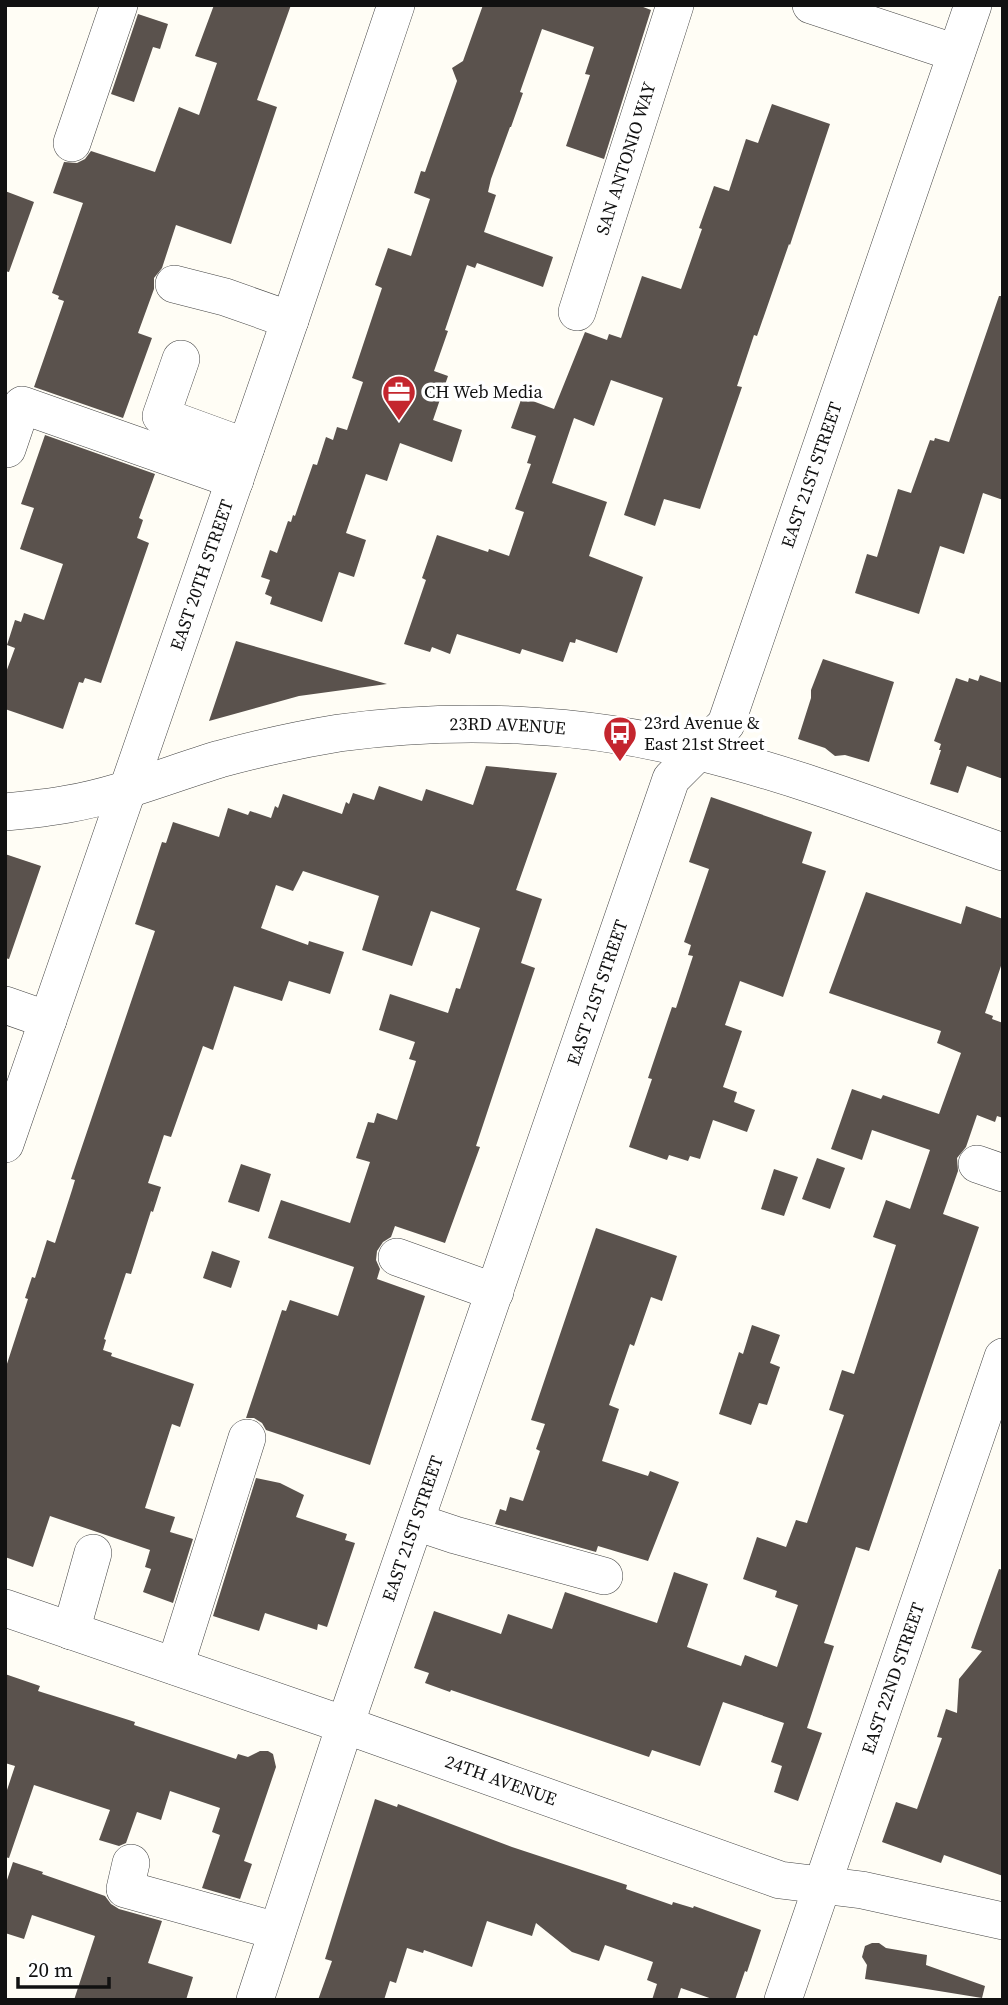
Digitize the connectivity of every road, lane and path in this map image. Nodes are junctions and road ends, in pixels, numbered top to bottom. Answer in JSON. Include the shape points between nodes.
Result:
{"nodes":[{"id":1,"x":119,"y":5,"type":"edge"},
{"id":2,"x":396,"y":5,"type":"edge"},
{"id":3,"x":675,"y":5,"type":"edge"},
{"id":4,"x":811,"y":5,"type":"edge"},
{"id":5,"x":973,"y":5,"type":"edge"},
{"id":6,"x":956,"y":53,"type":"junction"},
{"id":7,"x":72,"y":143,"type":"dead end"},
{"id":8,"x":174,"y":284,"type":"dead end"},
{"id":9,"x":577,"y":312,"type":"dead end"},
{"id":10,"x":290,"y":320,"type":"junction"},
{"id":11,"x":181,"y":359,"type":"dead end"},
{"id":12,"x":7,"y":449,"type":"dead end"},
{"id":13,"x":241,"y":464,"type":"junction"},
{"id":14,"x":699,"y":751,"type":"junction"},
{"id":15,"x":129,"y":788,"type":"junction"},
{"id":16,"x":5,"y":813,"type":"edge"},
{"id":17,"x":1003,"y":852,"type":"edge"},
{"id":18,"x":5,"y":1005,"type":"edge"},
{"id":19,"x":48,"y":1020,"type":"junction"},
{"id":20,"x":5,"y":1144,"type":"edge"},
{"id":21,"x":397,"y":1257,"type":"dead end"},
{"id":22,"x":495,"y":1292,"type":"junction"},
{"id":23,"x":1003,"y":1357,"type":"edge"},
{"id":24,"x":247,"y":1438,"type":"dead end"},
{"id":25,"x":416,"y":1522,"type":"junction"},
{"id":26,"x":93,"y":1553,"type":"dead end"},
{"id":27,"x":604,"y":1576,"type":"dead end"},
{"id":28,"x":5,"y":1608,"type":"edge"},
{"id":29,"x":71,"y":1631,"type":"junction"},
{"id":30,"x":174,"y":1666,"type":"junction"},
{"id":31,"x":345,"y":1725,"type":"junction"},
{"id":32,"x":131,"y":1863,"type":"dead end"},
{"id":33,"x":821,"y":1886,"type":"junction"},
{"id":34,"x":1003,"y":1922,"type":"edge"},
{"id":35,"x":277,"y":1931,"type":"junction"},
{"id":36,"x":255,"y":2000,"type":"edge"},
{"id":37,"x":783,"y":2000,"type":"edge"}],
"edges":[{"from":1,"to":7,"type":"street"},
{"from":2,"to":10,"type":"street","name":"EAST 20TH STREET"},
{"from":3,"to":9,"type":"street","name":"SAN ANTONIO WAY"},
{"from":4,"to":6,"type":"street"},
{"from":5,"to":6,"type":"street","name":"EAST 21ST STREET"},
{"from":6,"to":14,"type":"street","name":"EAST 21ST STREET","via":[[726,724]]},
{"from":8,"to":10,"type":"street"},
{"from":10,"to":13,"type":"street","name":"EAST 20TH STREET"},
{"from":11,"to":13,"type":"street","via":[[161,416]]},
{"from":12,"to":13,"type":"street","via":[[22,405]]},
{"from":13,"to":15,"type":"street","name":"EAST 20TH STREET"},
{"from":14,"to":15,"type":"street","name":"23RD AVENUE","via":[[557,728],[433,724],[338,733],[222,759]]},
{"from":14,"to":17,"type":"street","name":"23RD AVENUE"},
{"from":14,"to":22,"type":"street","name":"EAST 21ST STREET","via":[[671,779]]},
{"from":15,"to":16,"type":"street","name":"23RD AVENUE","via":[[69,804]]},
{"from":15,"to":19,"type":"street","name":"EAST 20TH STREET"},
{"from":18,"to":19,"type":"street"},
{"from":19,"to":20,"type":"street","name":"EAST 20TH STREET"},
{"from":21,"to":22,"type":"street"},
{"from":22,"to":25,"type":"street","name":"EAST 21ST STREET"},
{"from":23,"to":33,"type":"street","name":"EAST 22ND STREET"},
{"from":24,"to":30,"type":"street"},
{"from":25,"to":27,"type":"street"},
{"from":25,"to":31,"type":"street","name":"EAST 21ST STREET"},
{"from":26,"to":29,"type":"street"},
{"from":28,"to":29,"type":"street","name":"24TH AVENUE"},
{"from":29,"to":30,"type":"street","name":"24TH AVENUE"},
{"from":30,"to":31,"type":"street","name":"24TH AVENUE"},
{"from":31,"to":33,"type":"street","name":"24TH AVENUE","via":[[780,1880]]},
{"from":31,"to":35,"type":"street","name":"EAST 21ST STREET"},
{"from":32,"to":35,"type":"street","via":[[125,1889]]},
{"from":33,"to":34,"type":"street","name":"24TH AVENUE","via":[[862,1890]]},
{"from":33,"to":37,"type":"street","name":"EAST 22ND STREET"},
{"from":35,"to":36,"type":"street","name":"EAST 21ST STREET"}]}
